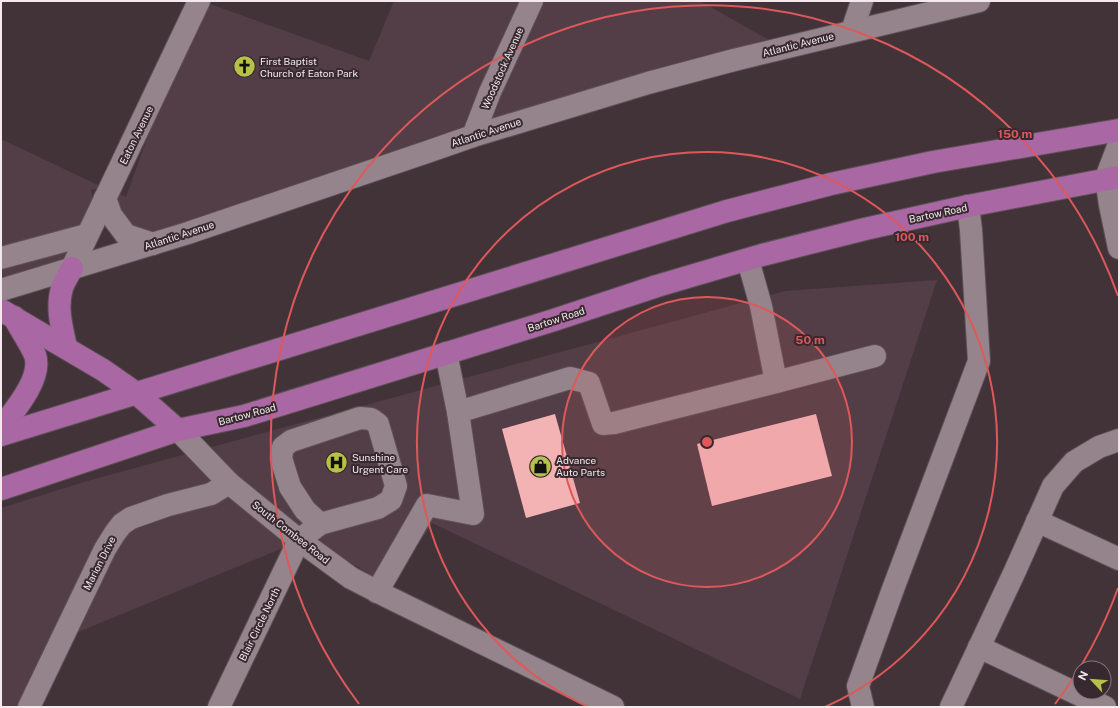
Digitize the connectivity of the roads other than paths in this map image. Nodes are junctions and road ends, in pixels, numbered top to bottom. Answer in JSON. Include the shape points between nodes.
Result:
{"nodes":[{"id":1,"x":199,"y":1,"type":"edge"},
{"id":2,"x":532,"y":1,"type":"edge"},
{"id":3,"x":862,"y":1,"type":"edge"},
{"id":4,"x":979,"y":1,"type":"edge"},
{"id":5,"x":852,"y":31,"type":"junction"},
{"id":6,"x":1119,"y":130,"type":"edge"},
{"id":7,"x":473,"y":136,"type":"junction"},
{"id":8,"x":1119,"y":144,"type":"edge"},
{"id":9,"x":1113,"y":177,"type":"edge"},
{"id":10,"x":105,"y":198,"type":"junction"},
{"id":11,"x":968,"y":206,"type":"junction"},
{"id":12,"x":86,"y":236,"type":"junction"},
{"id":13,"x":1118,"y":240,"type":"edge"},
{"id":14,"x":153,"y":244,"type":"junction"},
{"id":15,"x":1,"y":258,"type":"edge"},
{"id":16,"x":748,"y":260,"type":"junction"},
{"id":17,"x":72,"y":268,"type":"junction"},
{"id":18,"x":1,"y":290,"type":"edge"},
{"id":19,"x":7,"y":313,"type":"edge"},
{"id":20,"x":66,"y":347,"type":"junction"},
{"id":21,"x":446,"y":353,"type":"junction"},
{"id":22,"x":875,"y":356,"type":"dead end"},
{"id":23,"x":776,"y":382,"type":"junction"},
{"id":24,"x":136,"y":393,"type":"junction"},
{"id":25,"x":458,"y":412,"type":"junction"},
{"id":26,"x":1,"y":428,"type":"edge"},
{"id":27,"x":178,"y":430,"type":"junction"},
{"id":28,"x":1,"y":435,"type":"edge"},
{"id":29,"x":1119,"y":440,"type":"edge"},
{"id":30,"x":229,"y":483,"type":"junction"},
{"id":31,"x":1,"y":489,"type":"edge"},
{"id":32,"x":1037,"y":521,"type":"junction"},
{"id":33,"x":320,"y":524,"type":"junction"},
{"id":34,"x":299,"y":540,"type":"junction"},
{"id":35,"x":1119,"y":559,"type":"edge"},
{"id":36,"x":377,"y":592,"type":"junction"},
{"id":37,"x":979,"y":647,"type":"junction"},
{"id":38,"x":30,"y":707,"type":"edge"},
{"id":39,"x":219,"y":707,"type":"edge"},
{"id":40,"x":613,"y":707,"type":"edge"},
{"id":41,"x":864,"y":707,"type":"edge"},
{"id":42,"x":952,"y":707,"type":"edge"},
{"id":43,"x":1106,"y":707,"type":"edge"}],
"edges":[{"from":1,"to":10,"type":"street","name":"Eaton Avenue"},
{"from":2,"to":7,"type":"street","name":"Woodstock Avenue","via":[[490,92]]},
{"from":3,"to":5,"type":"street"},
{"from":4,"to":5,"type":"street","name":"Atlantic Avenue"},
{"from":5,"to":7,"type":"street","name":"Atlantic Avenue","via":[[655,81]]},
{"from":6,"to":24,"type":"main road","via":[[926,164],[831,184],[727,211]]},
{"from":7,"to":14,"type":"street","name":"Atlantic Avenue"},
{"from":8,"to":9,"type":"street"},
{"from":9,"to":11,"type":"main road","name":"Bartow Road"},
{"from":9,"to":13,"type":"street","via":[[1110,205]]},
{"from":10,"to":12,"type":"street","name":"Eaton Avenue"},
{"from":10,"to":14,"type":"street","via":[[111,215],[126,235]]},
{"from":11,"to":16,"type":"main road","name":"Bartow Road","via":[[865,229]]},
{"from":11,"to":41,"type":"street","via":[[979,361],[858,686]]},
{"from":12,"to":15,"type":"street"},
{"from":12,"to":17,"type":"street","name":"Eaton Avenue"},
{"from":14,"to":17,"type":"street","name":"Atlantic Avenue"},
{"from":16,"to":21,"type":"main road","name":"Bartow Road"},
{"from":16,"to":23,"type":"street","via":[[761,306]]},
{"from":17,"to":18,"type":"street","name":"Atlantic Avenue"},
{"from":17,"to":20,"type":"main road","via":[[62,288],[59,312]]},
{"from":19,"to":20,"type":"main road","name":"South Combee Road"},
{"from":19,"to":26,"type":"main road","via":[[35,355],[36,367],[28,390]]},
{"from":20,"to":24,"type":"main road","name":"South Combee Road"},
{"from":21,"to":25,"type":"street"},
{"from":21,"to":27,"type":"main road","name":"Bartow Road","via":[[244,416]]},
{"from":22,"to":23,"type":"street"},
{"from":23,"to":25,"type":"street","via":[[614,423],[603,424],[589,383],[570,378]]},
{"from":24,"to":27,"type":"main road","name":"South Combee Road"},
{"from":24,"to":28,"type":"main road"},
{"from":25,"to":36,"type":"street","via":[[473,514],[427,505]]},
{"from":27,"to":30,"type":"street","name":"South Combee Road"},
{"from":27,"to":31,"type":"main road","name":"Bartow Road"},
{"from":29,"to":32,"type":"street","via":[[1099,447],[1074,462],[1053,486]]},
{"from":30,"to":34,"type":"street","name":"South Combee Road"},
{"from":30,"to":38,"type":"street","name":"Marion Drive","via":[[211,494],[131,518],[122,524],[105,549]]},
{"from":32,"to":35,"type":"street"},
{"from":32,"to":37,"type":"street"},
{"from":33,"to":33,"type":"street","via":[[378,508],[391,500],[396,486],[378,424],[372,419],[360,418],[291,441],[283,447],[280,458],[290,487],[305,510]]},
{"from":33,"to":34,"type":"street"},
{"from":34,"to":36,"type":"street","name":"South Combee Road","via":[[351,578]]},
{"from":34,"to":39,"type":"street","name":"Blair Circle North"},
{"from":36,"to":40,"type":"street","name":"South Combee Road"},
{"from":37,"to":42,"type":"street"},
{"from":37,"to":43,"type":"street"}]}
